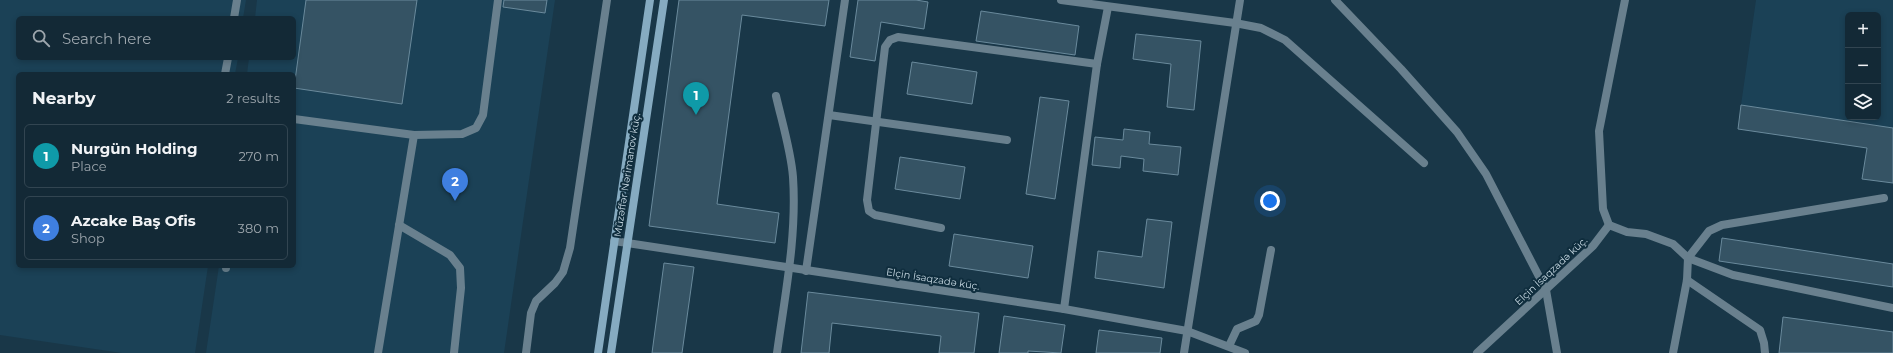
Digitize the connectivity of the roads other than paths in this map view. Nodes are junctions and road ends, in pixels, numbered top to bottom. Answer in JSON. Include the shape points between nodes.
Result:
{"nodes":[{"id":1,"x":237,"y":0,"type":"edge"},
{"id":2,"x":498,"y":0,"type":"edge"},
{"id":3,"x":607,"y":0,"type":"edge"},
{"id":4,"x":650,"y":0,"type":"edge"},
{"id":5,"x":664,"y":0,"type":"edge"},
{"id":6,"x":845,"y":0,"type":"edge"},
{"id":7,"x":1061,"y":0,"type":"edge"},
{"id":8,"x":1240,"y":0,"type":"edge"},
{"id":9,"x":1335,"y":0,"type":"edge"},
{"id":10,"x":1625,"y":0,"type":"edge"},
{"id":11,"x":1108,"y":7,"type":"junction"},
{"id":12,"x":234,"y":16,"type":"edge"},
{"id":13,"x":1235,"y":23,"type":"junction"},
{"id":14,"x":228,"y":60,"type":"edge"},
{"id":15,"x":1096,"y":64,"type":"junction"},
{"id":16,"x":225,"y":72,"type":"edge"},
{"id":17,"x":776,"y":96,"type":"dead end"},
{"id":18,"x":830,"y":114,"type":"junction"},
{"id":19,"x":296,"y":119,"type":"edge"},
{"id":20,"x":876,"y":122,"type":"junction"},
{"id":21,"x":414,"y":135,"type":"junction"},
{"id":22,"x":1007,"y":140,"type":"dead end"},
{"id":23,"x":1424,"y":164,"type":"dead end"},
{"id":24,"x":1884,"y":198,"type":"dead end"},
{"id":25,"x":399,"y":225,"type":"junction"},
{"id":26,"x":1609,"y":225,"type":"junction"},
{"id":27,"x":941,"y":228,"type":"dead end"},
{"id":28,"x":614,"y":242,"type":"junction"},
{"id":29,"x":627,"y":242,"type":"junction"},
{"id":30,"x":1271,"y":250,"type":"dead end"},
{"id":31,"x":1688,"y":258,"type":"junction"},
{"id":32,"x":789,"y":268,"type":"junction"},
{"id":33,"x":806,"y":271,"type":"junction"},
{"id":34,"x":1687,"y":280,"type":"junction"},
{"id":35,"x":1546,"y":290,"type":"junction"},
{"id":36,"x":1893,"y":308,"type":"edge"},
{"id":37,"x":1064,"y":309,"type":"junction"},
{"id":38,"x":1187,"y":331,"type":"junction"},
{"id":39,"x":1230,"y":346,"type":"junction"},
{"id":40,"x":378,"y":353,"type":"edge"},
{"id":41,"x":454,"y":353,"type":"edge"},
{"id":42,"x":526,"y":353,"type":"edge"},
{"id":43,"x":598,"y":353,"type":"edge"},
{"id":44,"x":611,"y":353,"type":"edge"},
{"id":45,"x":777,"y":353,"type":"edge"},
{"id":46,"x":1184,"y":353,"type":"edge"},
{"id":47,"x":1245,"y":353,"type":"edge"},
{"id":48,"x":1477,"y":353,"type":"edge"},
{"id":49,"x":1557,"y":353,"type":"edge"},
{"id":50,"x":1673,"y":353,"type":"edge"},
{"id":51,"x":1765,"y":353,"type":"edge"}],
"edges":[{"from":1,"to":12,"type":"street"},
{"from":2,"to":21,"type":"street","via":[[483,115],[476,128],[462,134]]},
{"from":3,"to":42,"type":"street","via":[[570,248],[563,272],[536,301],[530,313]]},
{"from":4,"to":28,"type":"main road"},
{"from":5,"to":29,"type":"main road","name":"Müzəffər Nərimanov küç."},
{"from":6,"to":18,"type":"street"},
{"from":7,"to":11,"type":"street"},
{"from":8,"to":13,"type":"street"},
{"from":9,"to":35,"type":"street","via":[[1457,132],[1486,174]]},
{"from":10,"to":26,"type":"street","via":[[1599,131],[1603,209]]},
{"from":11,"to":13,"type":"street"},
{"from":11,"to":15,"type":"street"},
{"from":13,"to":23,"type":"street","via":[[1261,28],[1285,40]]},
{"from":13,"to":38,"type":"street"},
{"from":14,"to":16,"type":"street"},
{"from":15,"to":20,"type":"street","via":[[898,37],[890,40],[885,47]]},
{"from":15,"to":37,"type":"street"},
{"from":17,"to":32,"type":"street","via":[[793,174]]},
{"from":18,"to":20,"type":"street"},
{"from":18,"to":33,"type":"street"},
{"from":19,"to":21,"type":"street"},
{"from":20,"to":22,"type":"street"},
{"from":20,"to":27,"type":"street","via":[[867,200],[869,211],[875,215]]},
{"from":21,"to":25,"type":"street"},
{"from":24,"to":31,"type":"street","via":[[1722,225],[1710,231]]},
{"from":25,"to":40,"type":"street"},
{"from":25,"to":41,"type":"street","via":[[450,255],[460,268],[461,288]]},
{"from":26,"to":31,"type":"street","via":[[1673,244]]},
{"from":26,"to":35,"type":"street","name":"Elçin İsaqzadə küç.","via":[[1593,246]]},
{"from":28,"to":29,"type":"street","name":"Elçin İsaqzadə küç."},
{"from":28,"to":43,"type":"main road"},
{"from":29,"to":32,"type":"street","name":"Elçin İsaqzadə küç."},
{"from":29,"to":44,"type":"main road","name":"Müzəffər Nərimanov küç."},
{"from":30,"to":39,"type":"street","via":[[1259,315],[1256,321],[1237,329]]},
{"from":31,"to":34,"type":"street"},
{"from":31,"to":36,"type":"street","via":[[1733,275]]},
{"from":32,"to":33,"type":"street","name":"Elçin İsaqzadə küç."},
{"from":32,"to":45,"type":"street"},
{"from":33,"to":37,"type":"street","name":"Elçin İsaqzadə küç."},
{"from":34,"to":50,"type":"street"},
{"from":34,"to":51,"type":"street","via":[[1760,330]]},
{"from":35,"to":48,"type":"street","name":"Elçin İsaqzadə küç."},
{"from":35,"to":49,"type":"street"},
{"from":37,"to":38,"type":"street","name":"Elçin İsaqzadə küç."},
{"from":38,"to":39,"type":"street","name":"Elçin İsaqzadə küç."},
{"from":38,"to":46,"type":"street"},
{"from":39,"to":47,"type":"street","name":"Elçin İsaqzadə küç."}]}
